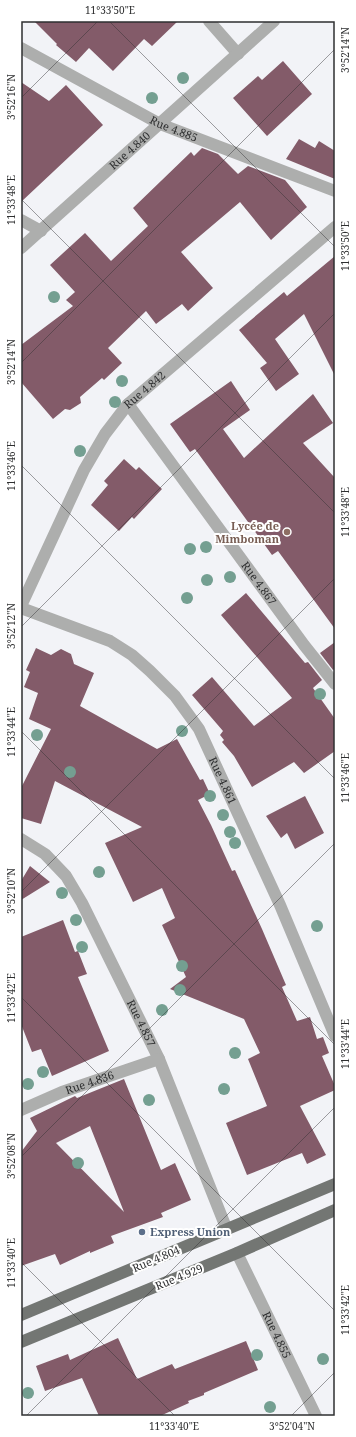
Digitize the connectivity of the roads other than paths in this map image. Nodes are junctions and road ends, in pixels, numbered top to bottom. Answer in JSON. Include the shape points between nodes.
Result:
{"nodes":[{"id":1,"x":209,"y":21,"type":"edge"},
{"id":2,"x":274,"y":21,"type":"edge"},
{"id":3,"x":21,"y":48,"type":"edge"},
{"id":4,"x":238,"y":54,"type":"junction"},
{"id":5,"x":160,"y":124,"type":"junction"},
{"id":6,"x":335,"y":192,"type":"edge"},
{"id":7,"x":21,"y":220,"type":"edge"},
{"id":8,"x":335,"y":227,"type":"edge"},
{"id":9,"x":41,"y":230,"type":"junction"},
{"id":10,"x":21,"y":248,"type":"edge"},
{"id":11,"x":128,"y":404,"type":"junction"},
{"id":12,"x":21,"y":607,"type":"edge"},
{"id":13,"x":335,"y":684,"type":"edge"},
{"id":14,"x":21,"y":839,"type":"edge"},
{"id":15,"x":335,"y":1036,"type":"edge"},
{"id":16,"x":159,"y":1059,"type":"junction"},
{"id":17,"x":21,"y":1110,"type":"edge"},
{"id":18,"x":335,"y":1184,"type":"edge"},
{"id":19,"x":335,"y":1210,"type":"edge"},
{"id":20,"x":227,"y":1230,"type":"junction"},
{"id":21,"x":237,"y":1253,"type":"junction"},
{"id":22,"x":21,"y":1315,"type":"edge"},
{"id":23,"x":21,"y":1342,"type":"edge"},
{"id":24,"x":316,"y":1416,"type":"edge"}],
"edges":[{"from":1,"to":4,"type":"street"},
{"from":2,"to":4,"type":"street","name":"Rue 4.840"},
{"from":3,"to":5,"type":"street","name":"Rue 4.885"},
{"from":4,"to":5,"type":"street","name":"Rue 4.840"},
{"from":5,"to":6,"type":"street","name":"Rue 4.885"},
{"from":5,"to":9,"type":"street","name":"Rue 4.840"},
{"from":7,"to":9,"type":"street"},
{"from":8,"to":11,"type":"street","name":"Rue 4.842"},
{"from":9,"to":10,"type":"street","name":"Rue 4.840"},
{"from":11,"to":12,"type":"street","name":"Rue 4.842","via":[[105,434],[84,470]]},
{"from":11,"to":13,"type":"street","name":"Rue 4.867"},
{"from":12,"to":15,"type":"street","name":"Rue 4.861","via":[[110,641],[132,655],[176,696],[199,729],[280,905]]},
{"from":14,"to":16,"type":"street","name":"Rue 4.857","via":[[45,854],[66,876],[82,903]]},
{"from":16,"to":17,"type":"street","name":"Rue 4.836","via":[[62,1092]]},
{"from":16,"to":20,"type":"street","name":"Rue 4.857"},
{"from":18,"to":20,"type":"main road","name":"Rue 4.804"},
{"from":19,"to":21,"type":"main road","name":"Rue 4.929"},
{"from":20,"to":22,"type":"main road","name":"Rue 4.804"},
{"from":21,"to":23,"type":"main road","name":"Rue 4.929"},
{"from":21,"to":24,"type":"street","name":"Rue 4.855"}]}
